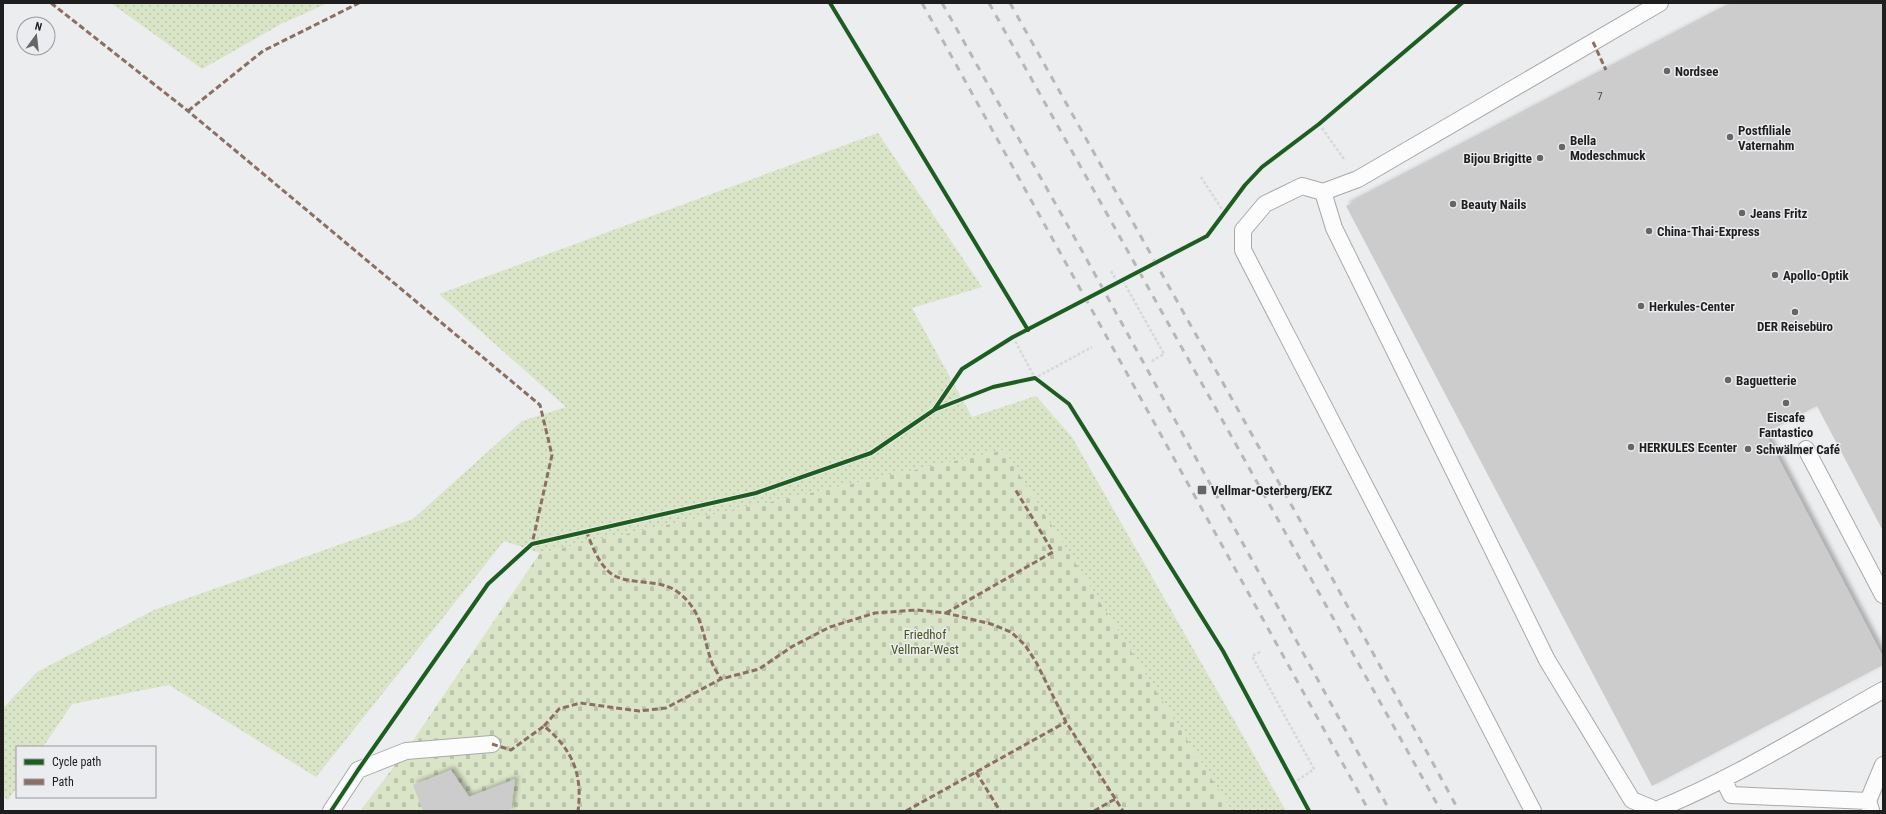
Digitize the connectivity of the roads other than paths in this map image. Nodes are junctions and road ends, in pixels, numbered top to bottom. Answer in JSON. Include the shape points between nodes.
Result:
{"nodes":[{"id":1,"x":1660,"y":3,"type":"edge"},
{"id":2,"x":1323,"y":192,"type":"junction"},
{"id":3,"x":1806,"y":449,"type":"dead end"},
{"id":4,"x":1883,"y":595,"type":"edge"},
{"id":5,"x":1883,"y":690,"type":"edge"},
{"id":6,"x":492,"y":744,"type":"dead end"},
{"id":7,"x":1883,"y":765,"type":"edge"},
{"id":8,"x":1723,"y":779,"type":"junction"},
{"id":9,"x":1870,"y":806,"type":"edge"},
{"id":10,"x":331,"y":811,"type":"edge"},
{"id":11,"x":1533,"y":811,"type":"edge"}],
"edges":[{"from":1,"to":2,"type":"lane","via":[[1358,179]]},
{"from":2,"to":8,"type":"lane","via":[[1334,228],[1547,660],[1632,800],[1656,810]]},
{"from":2,"to":11,"type":"lane","via":[[1302,186],[1265,204],[1243,230],[1243,250]]},
{"from":3,"to":4,"type":"lane"},
{"from":5,"to":8,"type":"lane"},
{"from":6,"to":10,"type":"lane","via":[[406,751],[358,770]]},
{"from":7,"to":9,"type":"lane"},
{"from":8,"to":9,"type":"lane","via":[[1731,795]]}]}
